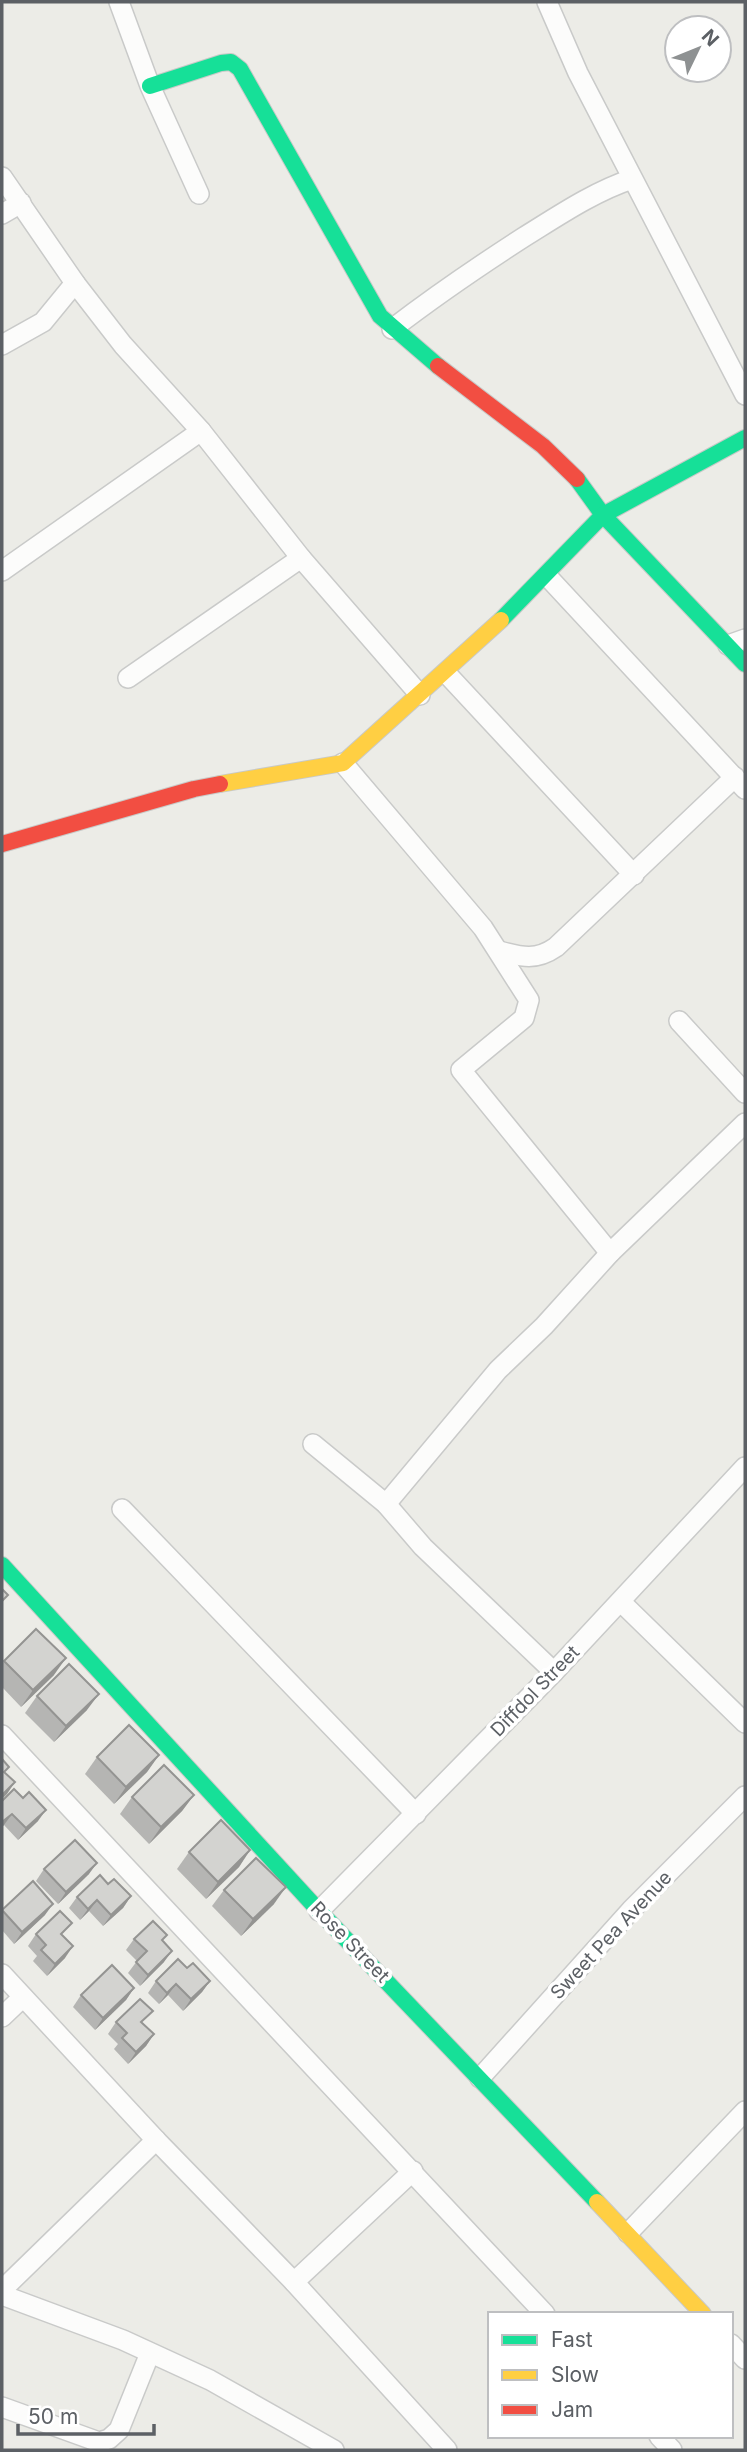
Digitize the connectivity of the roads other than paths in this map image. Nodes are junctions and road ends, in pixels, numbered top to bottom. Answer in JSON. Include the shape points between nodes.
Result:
{"nodes":[{"id":1,"x":119,"y":2,"type":"edge"},
{"id":2,"x":547,"y":2,"type":"edge"},
{"id":3,"x":150,"y":86,"type":"junction"},
{"id":4,"x":2,"y":177,"type":"edge"},
{"id":5,"x":632,"y":179,"type":"junction"},
{"id":6,"x":199,"y":194,"type":"dead end"},
{"id":7,"x":21,"y":203,"type":"junction"},
{"id":8,"x":2,"y":214,"type":"edge"},
{"id":9,"x":75,"y":283,"type":"junction"},
{"id":10,"x":392,"y":329,"type":"junction"},
{"id":11,"x":2,"y":345,"type":"edge"},
{"id":12,"x":745,"y":395,"type":"edge"},
{"id":13,"x":201,"y":431,"type":"junction"},
{"id":14,"x":745,"y":438,"type":"edge"},
{"id":15,"x":603,"y":514,"type":"junction"},
{"id":16,"x":301,"y":558,"type":"junction"},
{"id":17,"x":2,"y":571,"type":"edge"},
{"id":18,"x":547,"y":576,"type":"junction"},
{"id":19,"x":737,"y":642,"type":"edge"},
{"id":20,"x":745,"y":664,"type":"edge"},
{"id":21,"x":446,"y":673,"type":"junction"},
{"id":22,"x":128,"y":678,"type":"dead end"},
{"id":23,"x":420,"y":695,"type":"junction"},
{"id":24,"x":343,"y":764,"type":"junction"},
{"id":25,"x":740,"y":783,"type":"edge"},
{"id":26,"x":2,"y":844,"type":"edge"},
{"id":27,"x":634,"y":875,"type":"junction"},
{"id":28,"x":499,"y":951,"type":"junction"},
{"id":29,"x":678,"y":1021,"type":"dead end"},
{"id":30,"x":745,"y":1093,"type":"edge"},
{"id":31,"x":745,"y":1123,"type":"edge"},
{"id":32,"x":610,"y":1253,"type":"junction"},
{"id":33,"x":313,"y":1444,"type":"dead end"},
{"id":34,"x":745,"y":1467,"type":"edge"},
{"id":35,"x":386,"y":1504,"type":"junction"},
{"id":36,"x":122,"y":1509,"type":"dead end"},
{"id":37,"x":2,"y":1565,"type":"edge"},
{"id":38,"x":621,"y":1602,"type":"junction"},
{"id":39,"x":554,"y":1672,"type":"junction"},
{"id":40,"x":745,"y":1723,"type":"edge"},
{"id":41,"x":2,"y":1735,"type":"edge"},
{"id":42,"x":745,"y":1796,"type":"edge"},
{"id":43,"x":416,"y":1814,"type":"junction"},
{"id":44,"x":319,"y":1911,"type":"junction"},
{"id":45,"x":2,"y":1974,"type":"edge"},
{"id":46,"x":23,"y":1997,"type":"junction"},
{"id":47,"x":2,"y":2017,"type":"edge"},
{"id":48,"x":480,"y":2077,"type":"junction"},
{"id":49,"x":745,"y":2111,"type":"edge"},
{"id":50,"x":156,"y":2140,"type":"junction"},
{"id":51,"x":413,"y":2171,"type":"junction"},
{"id":52,"x":628,"y":2233,"type":"junction"},
{"id":53,"x":294,"y":2281,"type":"junction"},
{"id":54,"x":2,"y":2293,"type":"edge"},
{"id":55,"x":543,"y":2312,"type":"edge"},
{"id":56,"x":701,"y":2312,"type":"edge"},
{"id":57,"x":733,"y":2346,"type":"edge"},
{"id":58,"x":150,"y":2353,"type":"junction"},
{"id":59,"x":745,"y":2359,"type":"edge"},
{"id":60,"x":2,"y":2407,"type":"edge"},
{"id":61,"x":334,"y":2450,"type":"edge"},
{"id":62,"x":447,"y":2450,"type":"edge"}],
"edges":[{"from":1,"to":3,"type":"street"},
{"from":2,"to":5,"type":"street"},
{"from":3,"to":6,"type":"street"},
{"from":3,"to":10,"type":"street","via":[[220,63],[231,62],[240,69],[380,316]]},
{"from":4,"to":7,"type":"street"},
{"from":5,"to":10,"type":"street","via":[[548,222],[467,273]]},
{"from":5,"to":12,"type":"street"},
{"from":7,"to":8,"type":"street"},
{"from":7,"to":9,"type":"street"},
{"from":9,"to":11,"type":"street","via":[[43,322]]},
{"from":9,"to":13,"type":"street"},
{"from":10,"to":15,"type":"street","via":[[543,446],[573,474]]},
{"from":13,"to":16,"type":"street"},
{"from":13,"to":17,"type":"street"},
{"from":14,"to":15,"type":"street"},
{"from":15,"to":18,"type":"street"},
{"from":15,"to":19,"type":"street"},
{"from":16,"to":22,"type":"street"},
{"from":16,"to":23,"type":"street"},
{"from":18,"to":21,"type":"street"},
{"from":18,"to":25,"type":"street"},
{"from":19,"to":20,"type":"street"},
{"from":21,"to":23,"type":"street"},
{"from":21,"to":27,"type":"street"},
{"from":23,"to":24,"type":"street"},
{"from":24,"to":26,"type":"street","via":[[194,789]]},
{"from":24,"to":28,"type":"street"},
{"from":25,"to":27,"type":"street"},
{"from":27,"to":28,"type":"street","via":[[542,957]]},
{"from":28,"to":32,"type":"street","via":[[529,1000],[524,1018],[461,1070]]},
{"from":29,"to":30,"type":"street"},
{"from":31,"to":32,"type":"street"},
{"from":32,"to":35,"type":"street","via":[[498,1370]]},
{"from":33,"to":35,"type":"street"},
{"from":34,"to":38,"type":"street","name":"Diffdol Street"},
{"from":35,"to":39,"type":"street","via":[[423,1547]]},
{"from":36,"to":43,"type":"street"},
{"from":37,"to":44,"type":"street","name":"Rose Street"},
{"from":38,"to":39,"type":"street","name":"Diffdol Street"},
{"from":38,"to":40,"type":"street"},
{"from":39,"to":43,"type":"street","name":"Diffdol Street"},
{"from":41,"to":51,"type":"street"},
{"from":42,"to":48,"type":"street","name":"Sweet Pea Avenue","via":[[631,1910]]},
{"from":43,"to":44,"type":"street","name":"Diffdol Street"},
{"from":44,"to":48,"type":"street","name":"Rose Street"},
{"from":45,"to":46,"type":"street"},
{"from":46,"to":47,"type":"street"},
{"from":46,"to":50,"type":"street"},
{"from":48,"to":52,"type":"street","name":"Rose Street"},
{"from":49,"to":52,"type":"street"},
{"from":50,"to":53,"type":"street"},
{"from":50,"to":54,"type":"street"},
{"from":51,"to":53,"type":"street"},
{"from":51,"to":55,"type":"street"},
{"from":52,"to":56,"type":"street","name":"Rose Street"},
{"from":53,"to":62,"type":"street"},
{"from":54,"to":58,"type":"street"},
{"from":57,"to":59,"type":"street"},
{"from":58,"to":60,"type":"street","via":[[119,2430],[109,2439],[99,2442]]},
{"from":58,"to":61,"type":"street","via":[[210,2380]]}]}
